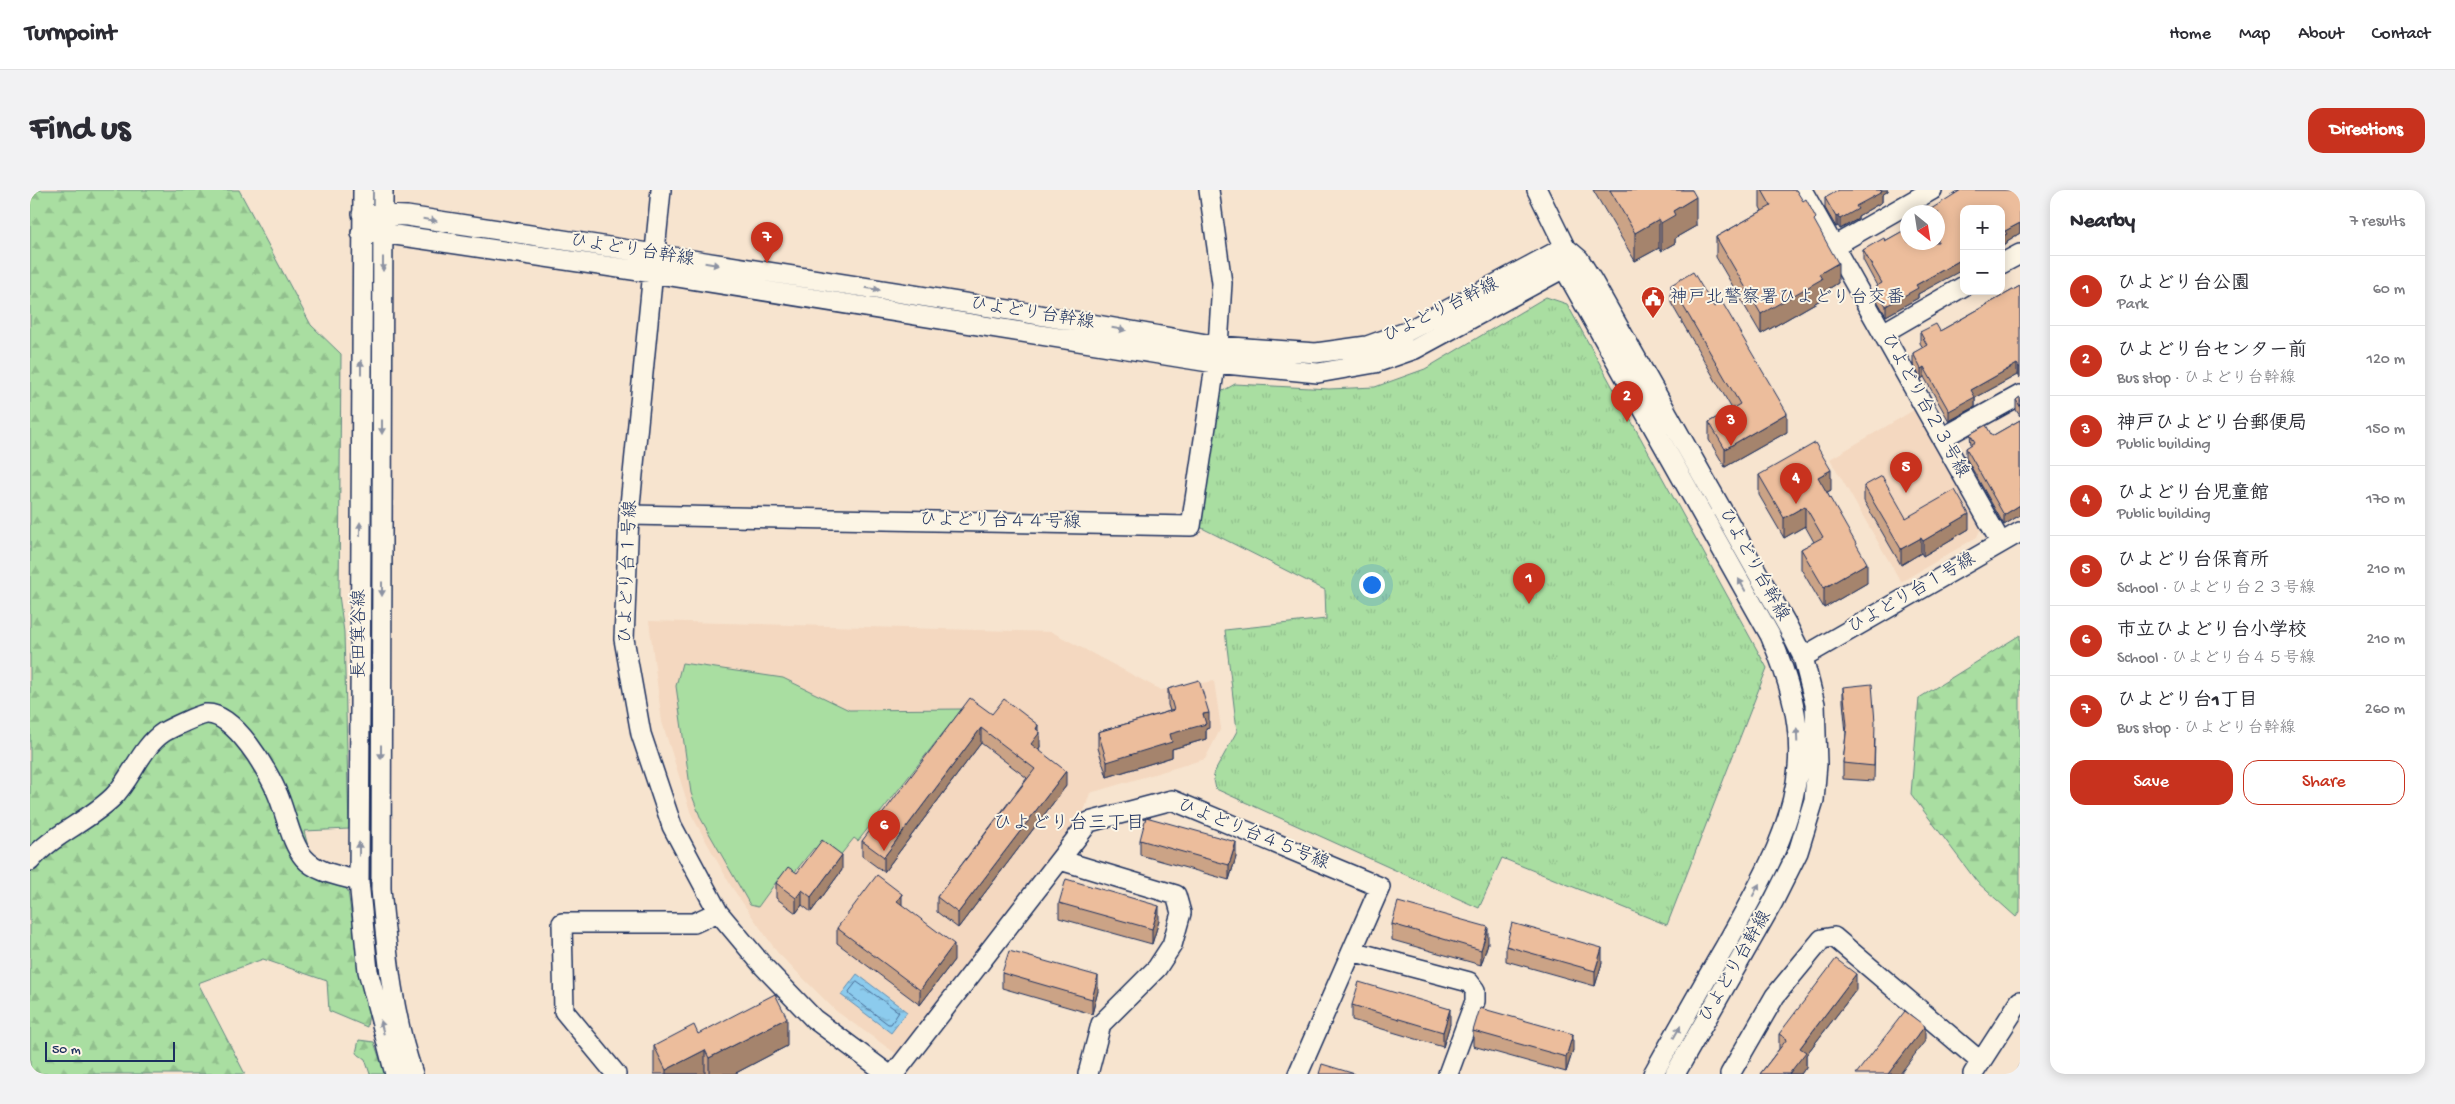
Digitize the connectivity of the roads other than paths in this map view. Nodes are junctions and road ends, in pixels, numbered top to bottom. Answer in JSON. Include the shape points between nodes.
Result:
{"nodes":[{"id":1,"x":363,"y":190,"type":"edge"},
{"id":2,"x":383,"y":190,"type":"edge"},
{"id":3,"x":661,"y":190,"type":"edge"},
{"id":4,"x":1209,"y":190,"type":"edge"},
{"id":5,"x":1537,"y":190,"type":"edge"},
{"id":6,"x":1932,"y":190,"type":"edge"},
{"id":7,"x":1808,"y":192,"type":"edge"},
{"id":8,"x":362,"y":214,"type":"junction"},
{"id":9,"x":382,"y":224,"type":"junction"},
{"id":10,"x":362,"y":233,"type":"junction"},
{"id":11,"x":1834,"y":246,"type":"junction"},
{"id":12,"x":2020,"y":254,"type":"edge"},
{"id":13,"x":1569,"y":258,"type":"junction"},
{"id":14,"x":2005,"y":262,"type":"edge"},
{"id":15,"x":654,"y":264,"type":"junction"},
{"id":16,"x":1960,"y":288,"type":"edge"},
{"id":17,"x":1883,"y":333,"type":"junction"},
{"id":18,"x":1217,"y":355,"type":"junction"},
{"id":19,"x":2020,"y":395,"type":"edge"},
{"id":20,"x":1942,"y":438,"type":"junction"},
{"id":21,"x":628,"y":515,"type":"junction"},
{"id":22,"x":2020,"y":532,"type":"edge"},
{"id":23,"x":2001,"y":543,"type":"junction"},
{"id":24,"x":1803,"y":657,"type":"junction"},
{"id":25,"x":1060,"y":860,"type":"junction"},
{"id":26,"x":30,"y":861,"type":"edge"},
{"id":27,"x":359,"y":881,"type":"junction"},
{"id":28,"x":718,"y":912,"type":"junction"},
{"id":29,"x":1352,"y":951,"type":"junction"},
{"id":30,"x":2020,"y":1000,"type":"edge"},
{"id":31,"x":1977,"y":1068,"type":"edge"},
{"id":32,"x":395,"y":1074,"type":"edge"},
{"id":33,"x":413,"y":1074,"type":"edge"},
{"id":34,"x":616,"y":1074,"type":"edge"},
{"id":35,"x":888,"y":1074,"type":"edge"},
{"id":36,"x":894,"y":1074,"type":"edge"},
{"id":37,"x":1088,"y":1074,"type":"edge"},
{"id":38,"x":1298,"y":1074,"type":"edge"},
{"id":39,"x":1448,"y":1074,"type":"edge"},
{"id":40,"x":1653,"y":1074,"type":"edge"},
{"id":41,"x":1675,"y":1074,"type":"edge"},
{"id":42,"x":1730,"y":1074,"type":"edge"}],
"edges":[{"from":1,"to":8,"type":"street","name":"長田箕谷線"},
{"from":2,"to":9,"type":"street","name":"長田箕谷線"},
{"from":3,"to":15,"type":"street","name":"ひよどり台１号線"},
{"from":4,"to":18,"type":"street","via":[[1222,283]]},
{"from":5,"to":13,"type":"street"},
{"from":6,"to":11,"type":"street"},
{"from":7,"to":11,"type":"street","name":"ひよどり台２３号線"},
{"from":8,"to":9,"type":"street","name":"ひよどり台幹線"},
{"from":8,"to":10,"type":"street","name":"長田箕谷線"},
{"from":9,"to":10,"type":"street","name":"ひよどり台幹線"},
{"from":9,"to":15,"type":"street","name":"ひよどり台幹線","via":[[407,216]]},
{"from":9,"to":33,"type":"street","name":"長田箕谷線","one_way":true,"via":[[381,889],[389,970],[401,1039]]},
{"from":27,"to":10,"type":"street","name":"長田箕谷線","one_way":true},
{"from":11,"to":17,"type":"street","name":"ひよどり台２３号線"},
{"from":12,"to":14,"type":"street"},
{"from":13,"to":18,"type":"street","name":"ひよどり台幹線","via":[[1406,332],[1367,346],[1316,353]]},
{"from":13,"to":24,"type":"street","name":"ひよどり台幹線"},
{"from":40,"to":13,"type":"street","name":"ひよどり台幹線","one_way":true,"via":[[1780,844],[1794,795],[1798,766],[1795,708],[1783,665],[1770,635]]},
{"from":15,"to":18,"type":"street","name":"ひよどり台幹線","via":[[1018,311]]},
{"from":15,"to":21,"type":"street","name":"ひよどり台１号線"},
{"from":16,"to":17,"type":"street"},
{"from":17,"to":20,"type":"street","name":"ひよどり台２３号線"},
{"from":18,"to":21,"type":"street","name":"ひよどり台４４号線","via":[[1191,526]]},
{"from":19,"to":20,"type":"street"},
{"from":20,"to":23,"type":"street","name":"ひよどり台２３号線"},
{"from":21,"to":28,"type":"street","name":"ひよどり台１号線","via":[[624,640],[641,734],[672,826]]},
{"from":22,"to":23,"type":"street","name":"ひよどり台１号線"},
{"from":23,"to":24,"type":"street","name":"ひよどり台１号線"},
{"from":24,"to":41,"type":"street","name":"ひよどり台幹線","via":[[1815,704],[1817,764],[1814,800],[1798,852],[1773,902]]},
{"from":25,"to":29,"type":"street","name":"ひよどり台４５号線","via":[[1089,822],[1172,800],[1380,887]]},
{"from":25,"to":36,"type":"street","name":"ひよどり台４５号線"},
{"from":25,"to":37,"type":"street","via":[[1176,895],[1181,913],[1172,944],[1157,968],[1101,1024]]},
{"from":26,"to":27,"type":"street","via":[[44,845],[98,812],[116,794],[163,732],[205,714],[222,718],[251,746],[278,794],[303,857],[334,875]]},
{"from":32,"to":27,"type":"street","name":"長田箕谷線","one_way":true,"via":[[368,971]]},
{"from":28,"to":34,"type":"street","via":[[694,923],[562,923],[564,1011]]},
{"from":28,"to":35,"type":"street","name":"ひよどり台１号線","via":[[814,1019]]},
{"from":29,"to":38,"type":"street","name":"ひよどり台４５号線"},
{"from":29,"to":39,"type":"street","via":[[1469,982],[1475,990],[1476,1001]]},
{"from":30,"to":31,"type":"street"},
{"from":31,"to":42,"type":"street","via":[[1834,937],[1822,939],[1775,996]]}]}
